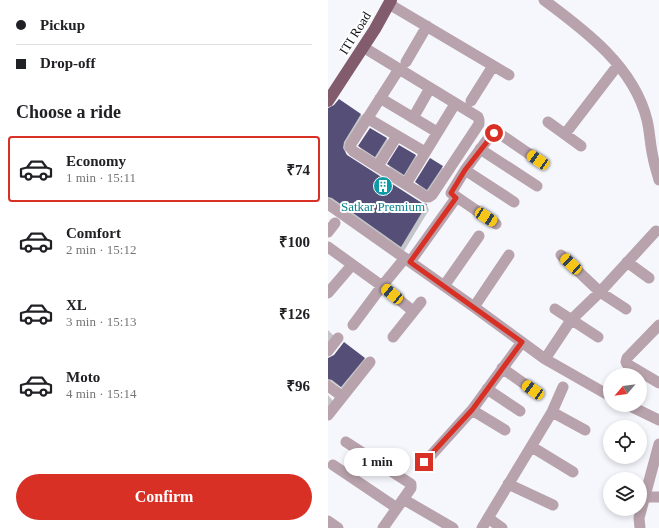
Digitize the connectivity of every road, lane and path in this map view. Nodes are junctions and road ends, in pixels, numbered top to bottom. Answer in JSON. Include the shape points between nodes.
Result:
{"nodes":[{"id":1,"x":544,"y":0,"type":"edge"},
{"id":2,"x":390,"y":2,"type":"edge"},
{"id":3,"x":427,"y":26,"type":"junction"},
{"id":4,"x":363,"y":47,"type":"junction"},
{"id":5,"x":402,"y":65,"type":"junction"},
{"id":6,"x":618,"y":65,"type":"junction"},
{"id":7,"x":493,"y":66,"type":"junction"},
{"id":8,"x":509,"y":75,"type":"dead end"},
{"id":9,"x":430,"y":88,"type":"junction"},
{"id":10,"x":380,"y":98,"type":"junction"},
{"id":11,"x":328,"y":101,"type":"edge"},
{"id":12,"x":471,"y":101,"type":"dead end"},
{"id":13,"x":455,"y":104,"type":"junction"},
{"id":14,"x":367,"y":118,"type":"junction"},
{"id":15,"x":413,"y":118,"type":"junction"},
{"id":16,"x":548,"y":122,"type":"dead end"},
{"id":17,"x":437,"y":132,"type":"junction"},
{"id":18,"x":565,"y":134,"type":"junction"},
{"id":19,"x":397,"y":136,"type":"junction"},
{"id":20,"x":581,"y":146,"type":"dead end"},
{"id":21,"x":480,"y":148,"type":"junction"},
{"id":22,"x":425,"y":152,"type":"junction"},
{"id":23,"x":656,"y":156,"type":"edge"},
{"id":24,"x":538,"y":160,"type":"dead end"},
{"id":25,"x":378,"y":166,"type":"junction"},
{"id":26,"x":465,"y":170,"type":"junction"},
{"id":27,"x":659,"y":180,"type":"edge"},
{"id":28,"x":406,"y":184,"type":"junction"},
{"id":29,"x":537,"y":186,"type":"dead end"},
{"id":30,"x":456,"y":198,"type":"junction"},
{"id":31,"x":514,"y":202,"type":"dead end"},
{"id":32,"x":328,"y":204,"type":"edge"},
{"id":33,"x":496,"y":224,"type":"dead end"},
{"id":34,"x":656,"y":231,"type":"dead end"},
{"id":35,"x":479,"y":236,"type":"dead end"},
{"id":36,"x":328,"y":247,"type":"edge"},
{"id":37,"x":561,"y":255,"type":"dead end"},
{"id":38,"x":509,"y":256,"type":"dead end"},
{"id":39,"x":408,"y":260,"type":"junction"},
{"id":40,"x":627,"y":262,"type":"junction"},
{"id":41,"x":352,"y":265,"type":"junction"},
{"id":42,"x":649,"y":278,"type":"dead end"},
{"id":43,"x":382,"y":286,"type":"junction"},
{"id":44,"x":444,"y":286,"type":"junction"},
{"id":45,"x":600,"y":292,"type":"junction"},
{"id":46,"x":328,"y":293,"type":"edge"},
{"id":47,"x":421,"y":302,"type":"dead end"},
{"id":48,"x":474,"y":307,"type":"junction"},
{"id":49,"x":555,"y":309,"type":"dead end"},
{"id":50,"x":626,"y":309,"type":"dead end"},
{"id":51,"x":413,"y":311,"type":"junction"},
{"id":52,"x":571,"y":320,"type":"junction"},
{"id":53,"x":353,"y":325,"type":"dead end"},
{"id":54,"x":659,"y":325,"type":"edge"},
{"id":55,"x":393,"y":337,"type":"dead end"},
{"id":56,"x":598,"y":337,"type":"dead end"},
{"id":57,"x":338,"y":338,"type":"dead end"},
{"id":58,"x":522,"y":342,"type":"junction"},
{"id":59,"x":328,"y":351,"type":"edge"},
{"id":60,"x":545,"y":359,"type":"junction"},
{"id":61,"x":370,"y":362,"type":"dead end"},
{"id":62,"x":502,"y":368,"type":"junction"},
{"id":63,"x":659,"y":383,"type":"edge"},
{"id":64,"x":328,"y":386,"type":"edge"},
{"id":65,"x":564,"y":387,"type":"dead end"},
{"id":66,"x":487,"y":389,"type":"junction"},
{"id":67,"x":533,"y":390,"type":"dead end"},
{"id":68,"x":603,"y":392,"type":"edge"},
{"id":69,"x":342,"y":396,"type":"junction"},
{"id":70,"x":472,"y":410,"type":"junction"},
{"id":71,"x":520,"y":411,"type":"dead end"},
{"id":72,"x":552,"y":412,"type":"junction"},
{"id":73,"x":642,"y":412,"type":"edge"},
{"id":74,"x":328,"y":415,"type":"edge"},
{"id":75,"x":659,"y":420,"type":"edge"},
{"id":76,"x":505,"y":430,"type":"dead end"},
{"id":77,"x":585,"y":430,"type":"dead end"},
{"id":78,"x":346,"y":442,"type":"dead end"},
{"id":79,"x":659,"y":444,"type":"edge"},
{"id":80,"x":532,"y":447,"type":"junction"},
{"id":81,"x":424,"y":462,"type":"dead end"},
{"id":82,"x":657,"y":462,"type":"edge"},
{"id":83,"x":333,"y":465,"type":"dead end"},
{"id":84,"x":573,"y":472,"type":"dead end"},
{"id":85,"x":508,"y":484,"type":"junction"},
{"id":86,"x":647,"y":490,"type":"edge"},
{"id":87,"x":647,"y":496,"type":"edge"},
{"id":88,"x":659,"y":497,"type":"edge"},
{"id":89,"x":400,"y":503,"type":"junction"},
{"id":90,"x":553,"y":505,"type":"dead end"},
{"id":91,"x":640,"y":516,"type":"edge"},
{"id":92,"x":488,"y":518,"type":"junction"},
{"id":93,"x":328,"y":521,"type":"edge"},
{"id":94,"x":338,"y":528,"type":"edge"},
{"id":95,"x":383,"y":528,"type":"edge"},
{"id":96,"x":453,"y":528,"type":"edge"},
{"id":97,"x":482,"y":528,"type":"edge"},
{"id":98,"x":502,"y":528,"type":"edge"},
{"id":99,"x":640,"y":528,"type":"edge"}],
"edges":[{"from":1,"to":6,"type":"street","via":[[582,28]]},
{"from":2,"to":3,"type":"street"},
{"from":2,"to":4,"type":"main road","name":"ITI Road"},
{"from":3,"to":5,"type":"street"},
{"from":3,"to":7,"type":"street"},
{"from":4,"to":5,"type":"street"},
{"from":4,"to":11,"type":"main road","name":"ITI Road"},
{"from":5,"to":9,"type":"street"},
{"from":5,"to":10,"type":"street"},
{"from":6,"to":18,"type":"street"},
{"from":6,"to":23,"type":"street","via":[[637,95],[647,120]]},
{"from":7,"to":8,"type":"street"},
{"from":7,"to":12,"type":"street"},
{"from":9,"to":13,"type":"street"},
{"from":9,"to":15,"type":"street"},
{"from":10,"to":14,"type":"street"},
{"from":10,"to":15,"type":"street"},
{"from":13,"to":17,"type":"street"},
{"from":13,"to":28,"type":"street","via":[[478,117],[479,124],[432,195],[426,197]]},
{"from":14,"to":19,"type":"street"},
{"from":14,"to":25,"type":"street","via":[[350,147]]},
{"from":15,"to":17,"type":"street"},
{"from":16,"to":18,"type":"street"},
{"from":17,"to":22,"type":"street"},
{"from":18,"to":20,"type":"street"},
{"from":19,"to":22,"type":"street"},
{"from":19,"to":25,"type":"street"},
{"from":21,"to":24,"type":"street","via":[[497,132]]},
{"from":21,"to":26,"type":"street"},
{"from":21,"to":29,"type":"street"},
{"from":22,"to":28,"type":"street"},
{"from":23,"to":27,"type":"street"},
{"from":25,"to":28,"type":"street"},
{"from":26,"to":30,"type":"street","via":[[451,193]]},
{"from":26,"to":31,"type":"street"},
{"from":30,"to":33,"type":"street"},
{"from":30,"to":39,"type":"street"},
{"from":32,"to":39,"type":"street"},
{"from":34,"to":40,"type":"street"},
{"from":35,"to":44,"type":"street"},
{"from":36,"to":41,"type":"street"},
{"from":37,"to":45,"type":"street"},
{"from":38,"to":48,"type":"street"},
{"from":39,"to":43,"type":"street"},
{"from":39,"to":44,"type":"street"},
{"from":40,"to":42,"type":"street"},
{"from":40,"to":45,"type":"street"},
{"from":41,"to":43,"type":"street"},
{"from":41,"to":46,"type":"street"},
{"from":43,"to":51,"type":"street"},
{"from":43,"to":53,"type":"street"},
{"from":44,"to":48,"type":"street"},
{"from":45,"to":50,"type":"street"},
{"from":45,"to":52,"type":"street"},
{"from":47,"to":51,"type":"street"},
{"from":48,"to":58,"type":"street"},
{"from":49,"to":52,"type":"street"},
{"from":51,"to":55,"type":"street"},
{"from":52,"to":56,"type":"street"},
{"from":52,"to":60,"type":"street"},
{"from":54,"to":63,"type":"street","via":[[626,362]]},
{"from":57,"to":59,"type":"street"},
{"from":58,"to":60,"type":"street"},
{"from":58,"to":62,"type":"street"},
{"from":60,"to":68,"type":"street"},
{"from":61,"to":69,"type":"street"},
{"from":62,"to":66,"type":"street"},
{"from":62,"to":67,"type":"street"},
{"from":64,"to":69,"type":"street"},
{"from":65,"to":72,"type":"street"},
{"from":66,"to":70,"type":"street"},
{"from":66,"to":71,"type":"street"},
{"from":69,"to":74,"type":"street"},
{"from":70,"to":76,"type":"street"},
{"from":70,"to":81,"type":"street"},
{"from":72,"to":77,"type":"street"},
{"from":72,"to":80,"type":"street"},
{"from":73,"to":75,"type":"street"},
{"from":78,"to":89,"type":"street","via":[[411,484]]},
{"from":79,"to":82,"type":"street"},
{"from":80,"to":84,"type":"street"},
{"from":80,"to":85,"type":"street"},
{"from":82,"to":86,"type":"street"},
{"from":83,"to":89,"type":"street"},
{"from":85,"to":90,"type":"street"},
{"from":85,"to":92,"type":"street"},
{"from":87,"to":88,"type":"street"},
{"from":89,"to":95,"type":"street"},
{"from":89,"to":96,"type":"street"},
{"from":91,"to":99,"type":"street"},
{"from":92,"to":97,"type":"street"},
{"from":92,"to":98,"type":"street"},
{"from":93,"to":94,"type":"street"}]}
